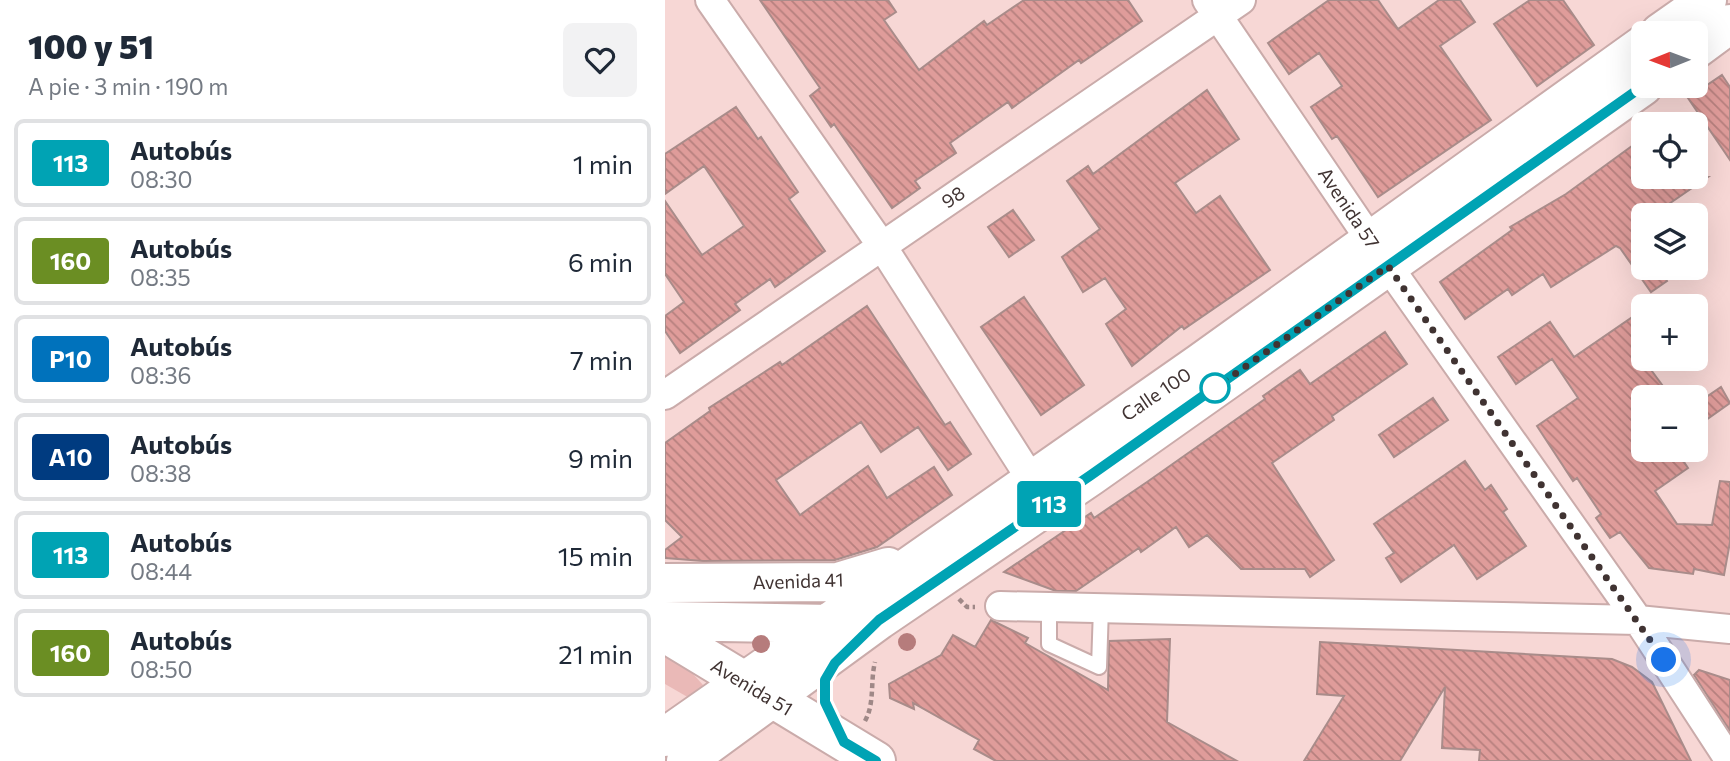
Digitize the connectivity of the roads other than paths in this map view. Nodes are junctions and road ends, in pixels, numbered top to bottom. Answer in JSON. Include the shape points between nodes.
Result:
{"nodes":[{"id":1,"x":709,"y":0,"type":"edge"},
{"id":2,"x":1241,"y":0,"type":"edge"},
{"id":3,"x":1707,"y":0,"type":"edge"},
{"id":4,"x":1213,"y":8,"type":"edge"},
{"id":5,"x":1677,"y":21,"type":"edge"},
{"id":6,"x":1730,"y":24,"type":"edge"},
{"id":7,"x":1708,"y":40,"type":"edge"},
{"id":8,"x":1631,"y":54,"type":"edge"},
{"id":9,"x":1631,"y":94,"type":"edge"},
{"id":10,"x":882,"y":246,"type":"junction"},
{"id":11,"x":1379,"y":252,"type":"junction"},
{"id":12,"x":665,"y":395,"type":"edge"},
{"id":13,"x":1031,"y":479,"type":"junction"},
{"id":14,"x":926,"y":553,"type":"junction"},
{"id":15,"x":665,"y":583,"type":"edge"},
{"id":16,"x":1000,"y":607,"type":"dead end"},
{"id":17,"x":1049,"y":607,"type":"junction"},
{"id":18,"x":1101,"y":608,"type":"junction"},
{"id":19,"x":879,"y":620,"type":"junction"},
{"id":20,"x":1637,"y":620,"type":"junction"},
{"id":21,"x":665,"y":621,"type":"edge"},
{"id":22,"x":825,"y":624,"type":"junction"},
{"id":23,"x":1730,"y":629,"type":"edge"},
{"id":24,"x":665,"y":633,"type":"edge"},
{"id":25,"x":756,"y":691,"type":"junction"},
{"id":26,"x":665,"y":737,"type":"edge"},
{"id":27,"x":860,"y":752,"type":"edge"},
{"id":28,"x":687,"y":761,"type":"edge"},
{"id":29,"x":1730,"y":761,"type":"edge"}],
"edges":[{"from":1,"to":10,"type":"street"},
{"from":2,"to":4,"type":"street","name":"98"},
{"from":3,"to":5,"type":"main road"},
{"from":4,"to":10,"type":"street","name":"98"},
{"from":4,"to":11,"type":"street","name":"Avenida 57"},
{"from":6,"to":7,"type":"main road"},
{"from":8,"to":11,"type":"main road","name":"Calle 100"},
{"from":9,"to":11,"type":"main road","name":"Calle 100"},
{"from":10,"to":12,"type":"street","name":"98"},
{"from":10,"to":13,"type":"street"},
{"from":11,"to":13,"type":"main road","name":"Calle 100","via":[[1200,363]]},
{"from":11,"to":19,"type":"main road","name":"Calle 100"},
{"from":11,"to":20,"type":"street","name":"Avenida 57"},
{"from":13,"to":14,"type":"main road","name":"Calle 100"},
{"from":14,"to":15,"type":"main road","name":"Avenida 41","via":[[838,582]]},
{"from":14,"to":22,"type":"main road","name":"Calle 100"},
{"from":16,"to":17,"type":"street"},
{"from":17,"to":18,"type":"street"},
{"from":17,"to":18,"type":"lane","via":[[1049,644],[1099,667]]},
{"from":18,"to":20,"type":"street"},
{"from":19,"to":22,"type":"main road","name":"Avenida 41"},
{"from":19,"to":25,"type":"main road","name":"Calle 100"},
{"from":19,"to":27,"type":"main road","via":[[835,663],[825,680],[825,702]]},
{"from":20,"to":23,"type":"street"},
{"from":20,"to":29,"type":"street","name":"Avenida 57"},
{"from":21,"to":22,"type":"main road","name":"Avenida 41"},
{"from":22,"to":25,"type":"main road","name":"Calle 100"},
{"from":24,"to":25,"type":"main road","name":"Avenida 51"},
{"from":25,"to":26,"type":"main road","name":"Calle 100"},
{"from":25,"to":27,"type":"main road","name":"Avenida 51"},
{"from":25,"to":28,"type":"main road","name":"Calle 100"}]}
